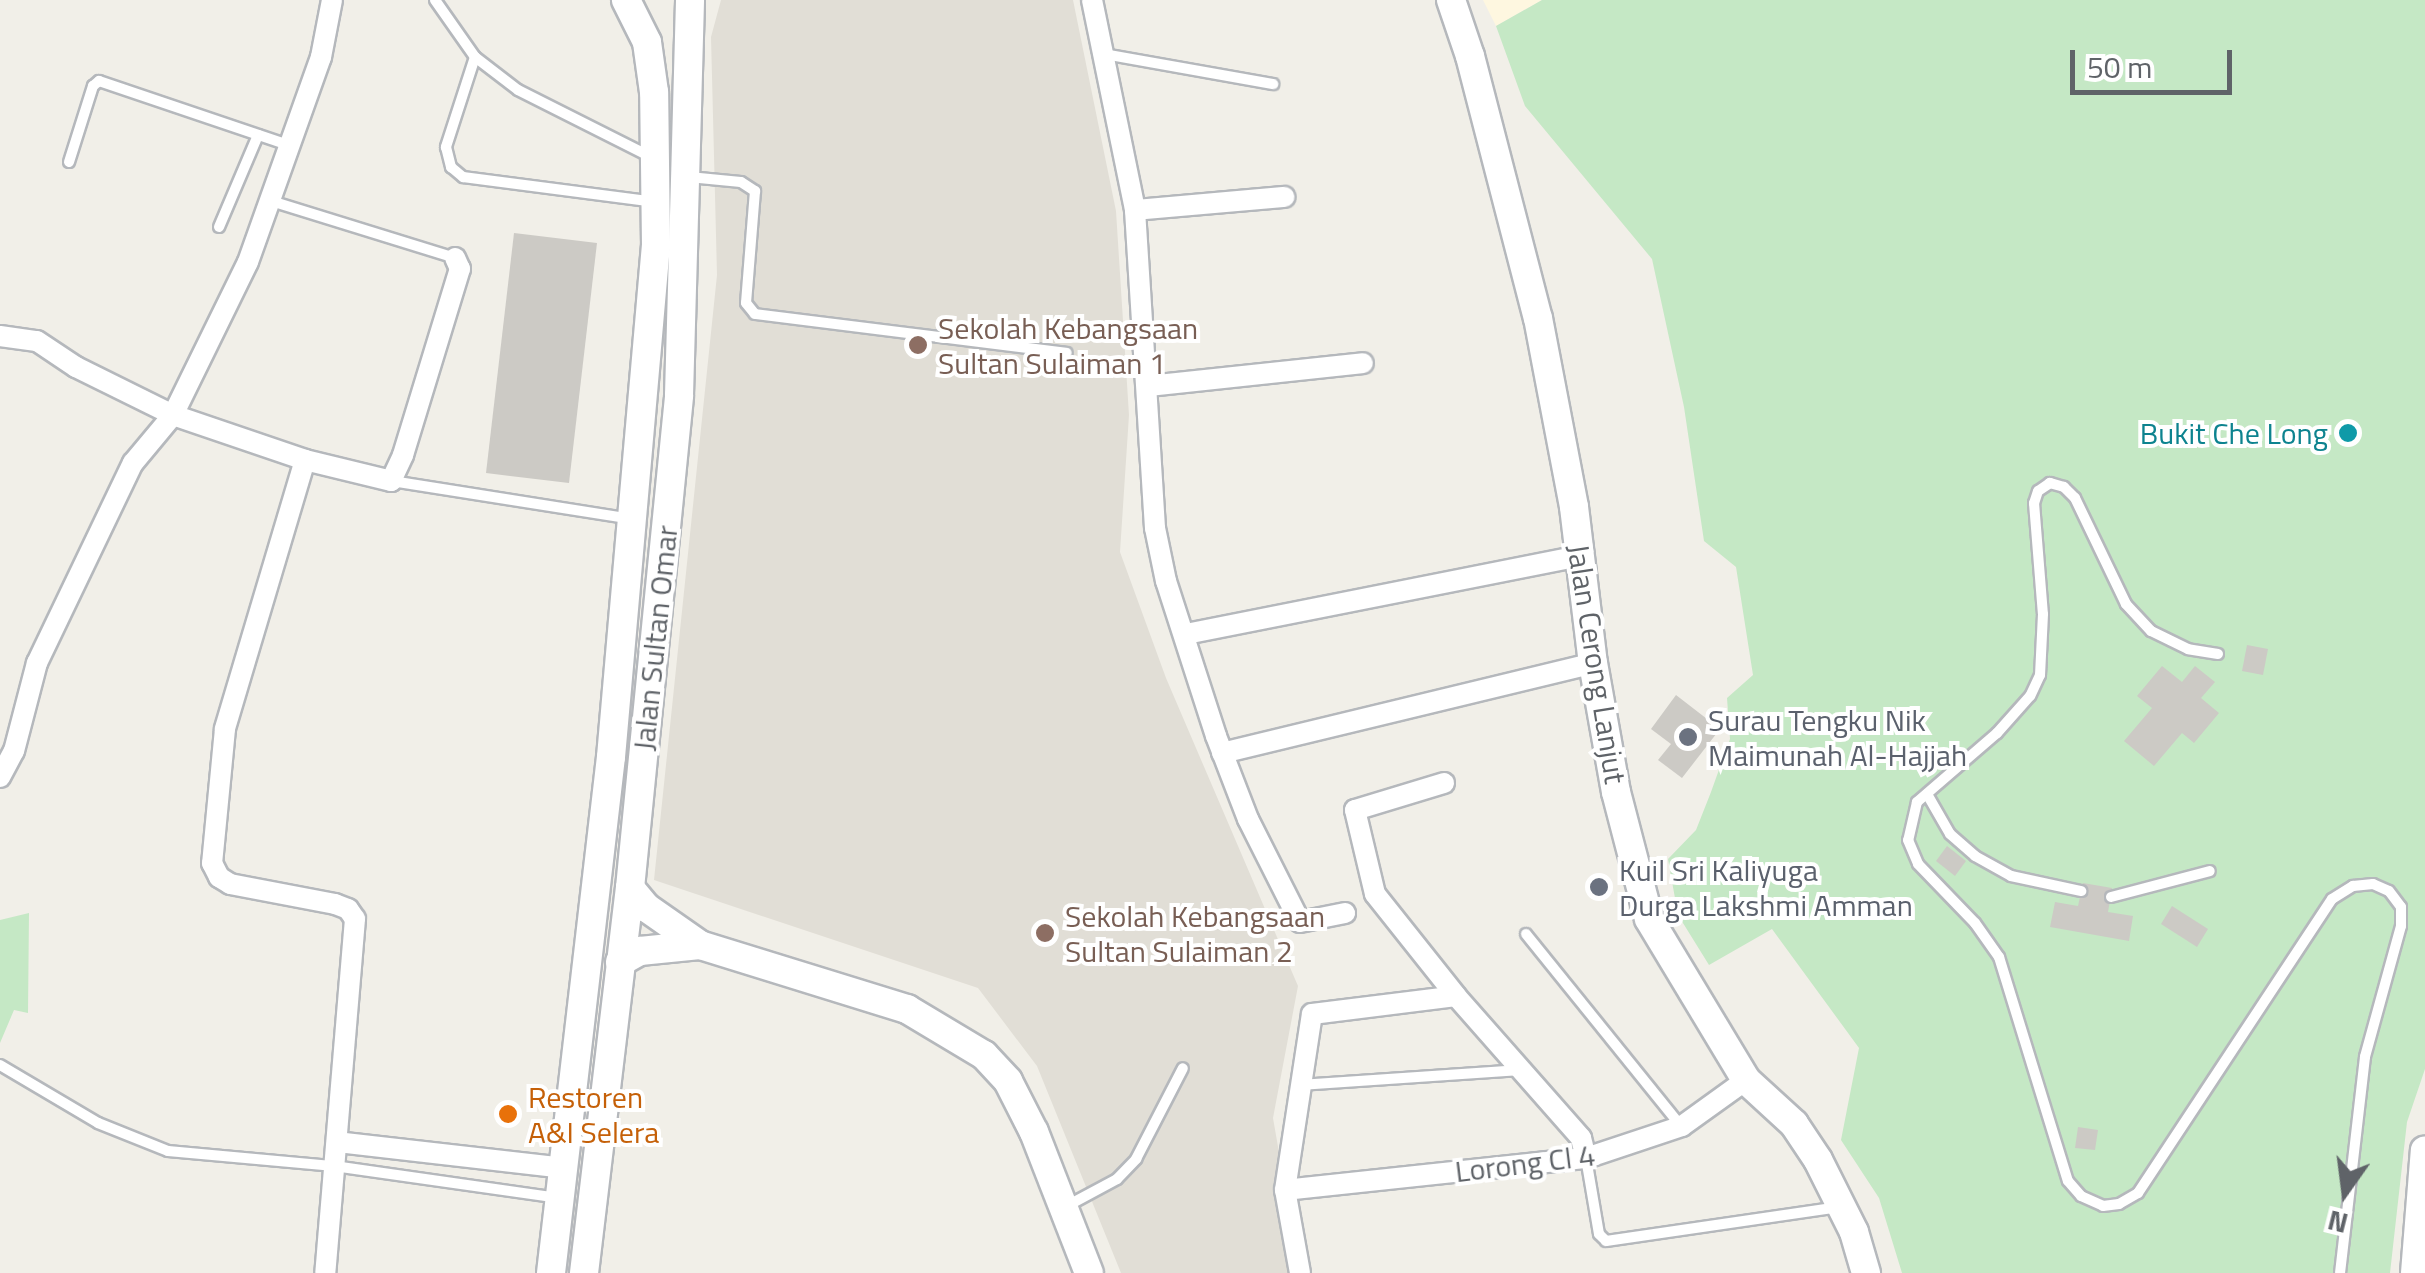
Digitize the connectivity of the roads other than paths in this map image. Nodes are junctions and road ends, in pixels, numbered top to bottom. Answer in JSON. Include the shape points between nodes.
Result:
{"nodes":[{"id":1,"x":332,"y":0,"type":"edge"},
{"id":2,"x":435,"y":0,"type":"edge"},
{"id":3,"x":626,"y":0,"type":"edge"},
{"id":4,"x":690,"y":0,"type":"edge"},
{"id":5,"x":1092,"y":0,"type":"edge"},
{"id":6,"x":1450,"y":0,"type":"edge"},
{"id":7,"x":1103,"y":54,"type":"junction"},
{"id":8,"x":475,"y":57,"type":"junction"},
{"id":9,"x":1273,"y":84,"type":"dead end"},
{"id":10,"x":258,"y":134,"type":"junction"},
{"id":11,"x":292,"y":147,"type":"junction"},
{"id":12,"x":657,"y":159,"type":"junction"},
{"id":13,"x":69,"y":162,"type":"dead end"},
{"id":14,"x":688,"y":177,"type":"junction"},
{"id":15,"x":1284,"y":196,"type":"dead end"},
{"id":16,"x":271,"y":201,"type":"junction"},
{"id":17,"x":656,"y":202,"type":"junction"},
{"id":18,"x":1135,"y":210,"type":"junction"},
{"id":19,"x":220,"y":227,"type":"dead end"},
{"id":20,"x":455,"y":258,"type":"joint"},
{"id":21,"x":0,"y":336,"type":"edge"},
{"id":22,"x":1067,"y":353,"type":"dead end"},
{"id":23,"x":1364,"y":362,"type":"dead end"},
{"id":24,"x":1149,"y":386,"type":"junction"},
{"id":25,"x":173,"y":415,"type":"junction"},
{"id":26,"x":306,"y":460,"type":"junction"},
{"id":27,"x":391,"y":481,"type":"junction"},
{"id":28,"x":632,"y":520,"type":"junction"},
{"id":29,"x":1580,"y":556,"type":"junction"},
{"id":30,"x":1186,"y":634,"type":"junction"},
{"id":31,"x":2218,"y":654,"type":"dead end"},
{"id":32,"x":1593,"y":662,"type":"junction"},
{"id":33,"x":1222,"y":753,"type":"junction"},
{"id":34,"x":0,"y":778,"type":"edge"},
{"id":35,"x":1444,"y":783,"type":"dead end"},
{"id":36,"x":1927,"y":794,"type":"junction"},
{"id":37,"x":2210,"y":871,"type":"dead end"},
{"id":38,"x":630,"y":888,"type":"junction"},
{"id":39,"x":2081,"y":891,"type":"dead end"},
{"id":40,"x":2111,"y":896,"type":"dead end"},
{"id":41,"x":1345,"y":913,"type":"dead end"},
{"id":42,"x":1526,"y":934,"type":"dead end"},
{"id":43,"x":700,"y":944,"type":"junction"},
{"id":44,"x":620,"y":962,"type":"junction"},
{"id":45,"x":1456,"y":996,"type":"junction"},
{"id":46,"x":0,"y":1065,"type":"edge"},
{"id":47,"x":1183,"y":1068,"type":"dead end"},
{"id":48,"x":1520,"y":1070,"type":"junction"},
{"id":49,"x":1746,"y":1080,"type":"junction"},
{"id":50,"x":1299,"y":1085,"type":"junction"},
{"id":51,"x":1682,"y":1126,"type":"junction"},
{"id":52,"x":336,"y":1142,"type":"junction"},
{"id":53,"x":2425,"y":1150,"type":"edge"},
{"id":54,"x":1586,"y":1158,"type":"junction"},
{"id":55,"x":334,"y":1166,"type":"junction"},
{"id":56,"x":564,"y":1168,"type":"junction"},
{"id":57,"x":1285,"y":1190,"type":"junction"},
{"id":58,"x":560,"y":1198,"type":"junction"},
{"id":59,"x":1842,"y":1207,"type":"junction"},
{"id":60,"x":1065,"y":1208,"type":"junction"},
{"id":61,"x":326,"y":1273,"type":"edge"},
{"id":62,"x":551,"y":1273,"type":"edge"},
{"id":63,"x":584,"y":1273,"type":"edge"},
{"id":64,"x":1089,"y":1273,"type":"edge"},
{"id":65,"x":1300,"y":1273,"type":"edge"},
{"id":66,"x":1866,"y":1273,"type":"edge"},
{"id":67,"x":2340,"y":1273,"type":"edge"},
{"id":68,"x":2415,"y":1273,"type":"edge"}],
"edges":[{"from":1,"to":11,"type":"street","via":[[322,57]]},
{"from":2,"to":8,"type":"lane"},
{"from":3,"to":12,"type":"main road","via":[[647,42]]},
{"from":4,"to":14,"type":"main road","name":"Jalan Sultan Omar"},
{"from":5,"to":7,"type":"street"},
{"from":6,"to":29,"type":"main road","name":"Jalan Cerong Lanjut","via":[[1538,318]]},
{"from":7,"to":9,"type":"lane"},
{"from":7,"to":18,"type":"street"},
{"from":8,"to":12,"type":"lane","via":[[557,112]]},
{"from":8,"to":17,"type":"lane","via":[[446,148],[463,177]]},
{"from":10,"to":11,"type":"lane"},
{"from":10,"to":13,"type":"lane","via":[[99,80]]},
{"from":10,"to":19,"type":"lane"},
{"from":11,"to":16,"type":"street"},
{"from":12,"to":17,"type":"main road"},
{"from":14,"to":22,"type":"lane","via":[[741,182],[756,191],[746,303],[755,314]]},
{"from":14,"to":38,"type":"main road","name":"Jalan Sultan Omar","via":[[679,395]]},
{"from":15,"to":18,"type":"street"},
{"from":16,"to":20,"type":"lane"},
{"from":16,"to":25,"type":"street"},
{"from":17,"to":28,"type":"main road"},
{"from":18,"to":24,"type":"street"},
{"from":20,"to":27,"type":"street","via":[[460,269]]},
{"from":21,"to":25,"type":"street","via":[[37,341]]},
{"from":23,"to":24,"type":"street"},
{"from":24,"to":30,"type":"street","via":[[1154,528]]},
{"from":25,"to":26,"type":"street"},
{"from":25,"to":34,"type":"street","via":[[133,463],[38,663]]},
{"from":26,"to":27,"type":"street"},
{"from":26,"to":52,"type":"street","via":[[225,729],[212,863],[230,884],[336,904],[356,919]]},
{"from":27,"to":28,"type":"lane"},
{"from":28,"to":56,"type":"main road"},
{"from":29,"to":30,"type":"street"},
{"from":29,"to":32,"type":"main road","name":"Jalan Cerong Lanjut"},
{"from":30,"to":33,"type":"street"},
{"from":31,"to":36,"type":"lane","via":[[2188,649],[2151,630],[2126,604],[2074,498],[2050,483],[2034,503],[2043,614],[2040,675],[1996,733]]},
{"from":32,"to":33,"type":"street"},
{"from":32,"to":49,"type":"main road","name":"Jalan Cerong Lanjut","via":[[1616,792],[1649,919]]},
{"from":33,"to":41,"type":"street","via":[[1300,922]]},
{"from":35,"to":45,"type":"street","via":[[1360,806],[1354,817],[1380,906]]},
{"from":36,"to":39,"type":"lane","via":[[1950,834],[1975,856],[2011,876]]},
{"from":36,"to":67,"type":"lane","via":[[1910,818],[1908,840],[1918,864],[1999,956],[2068,1182],[2103,1206],[2138,1193],[2332,898],[2353,886],[2373,884],[2390,892],[2401,907],[2402,926],[2364,1057]]},
{"from":37,"to":40,"type":"lane"},
{"from":38,"to":43,"type":"main road"},
{"from":38,"to":44,"type":"main road","name":"Jalan Sultan Omar"},
{"from":42,"to":51,"type":"lane"},
{"from":43,"to":44,"type":"main road","via":[[640,951]]},
{"from":43,"to":60,"type":"main road","via":[[907,1009],[961,1038],[1008,1081]]},
{"from":44,"to":63,"type":"main road","name":"Jalan Sultan Omar"},
{"from":45,"to":48,"type":"street"},
{"from":45,"to":50,"type":"street","via":[[1312,1014]]},
{"from":46,"to":55,"type":"lane","via":[[98,1123],[168,1151]]},
{"from":47,"to":60,"type":"lane","via":[[1136,1160]]},
{"from":48,"to":50,"type":"lane"},
{"from":48,"to":54,"type":"street","via":[[1581,1138]]},
{"from":49,"to":51,"type":"street","name":"Lorong Cl 4"},
{"from":49,"to":59,"type":"main road","name":"Jalan Cerong Lanjut","via":[[1794,1124]]},
{"from":50,"to":57,"type":"street"},
{"from":51,"to":54,"type":"street","name":"Lorong Cl 4"},
{"from":52,"to":55,"type":"street"},
{"from":52,"to":56,"type":"street"},
{"from":53,"to":68,"type":"main road"},
{"from":54,"to":57,"type":"street","name":"Lorong Cl 4"},
{"from":54,"to":59,"type":"lane","via":[[1599,1234],[1606,1241]]},
{"from":55,"to":58,"type":"lane"},
{"from":55,"to":61,"type":"street"},
{"from":56,"to":58,"type":"main road"},
{"from":57,"to":65,"type":"street"},
{"from":58,"to":62,"type":"main road"},
{"from":59,"to":66,"type":"main road","name":"Jalan Cerong Lanjut"},
{"from":60,"to":64,"type":"main road"}]}
